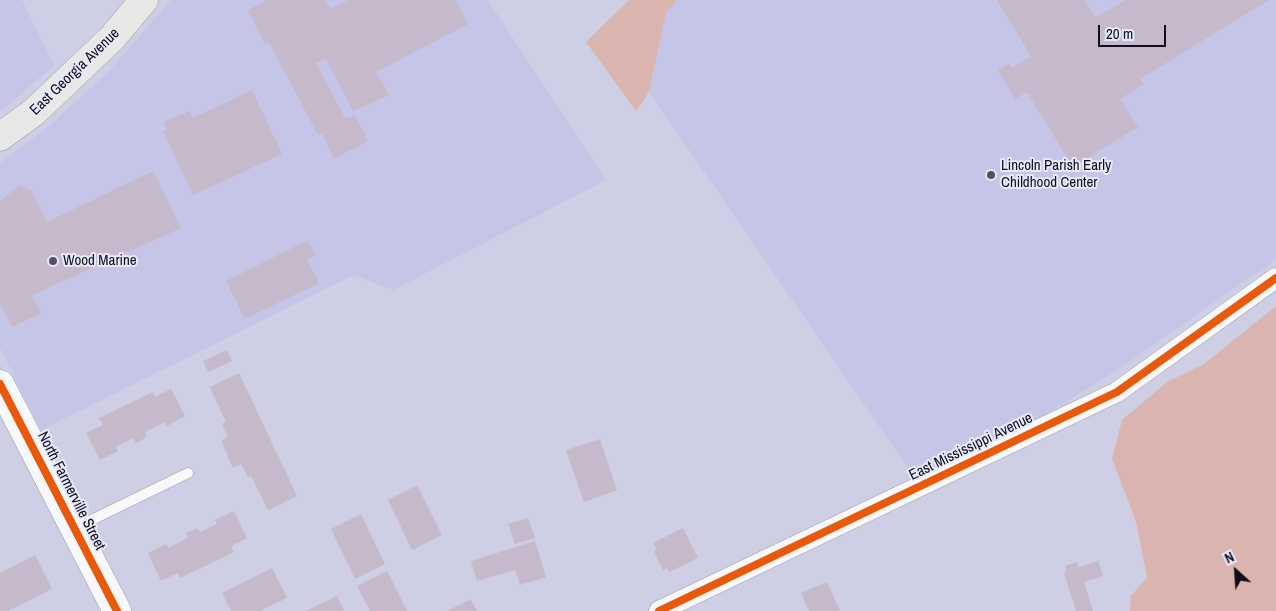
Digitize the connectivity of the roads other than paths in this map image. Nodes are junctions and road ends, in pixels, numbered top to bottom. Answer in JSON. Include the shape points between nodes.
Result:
{"nodes":[{"id":1,"x":144,"y":0,"type":"edge"},
{"id":2,"x":0,"y":137,"type":"edge"},
{"id":3,"x":1276,"y":278,"type":"edge"},
{"id":4,"x":0,"y":384,"type":"edge"},
{"id":5,"x":188,"y":473,"type":"dead end"},
{"id":6,"x":74,"y":529,"type":"junction"},
{"id":7,"x":117,"y":611,"type":"edge"},
{"id":8,"x":659,"y":611,"type":"edge"}],
"edges":[{"from":1,"to":2,"type":"main road","name":"East Georgia Avenue","via":[[112,38],[34,112]]},
{"from":3,"to":8,"type":"street","name":"East Mississippi Avenue","via":[[1117,392]]},
{"from":4,"to":6,"type":"street","name":"North Farmerville Street"},
{"from":5,"to":6,"type":"lane"},
{"from":6,"to":7,"type":"street","name":"North Farmerville Street"}]}
